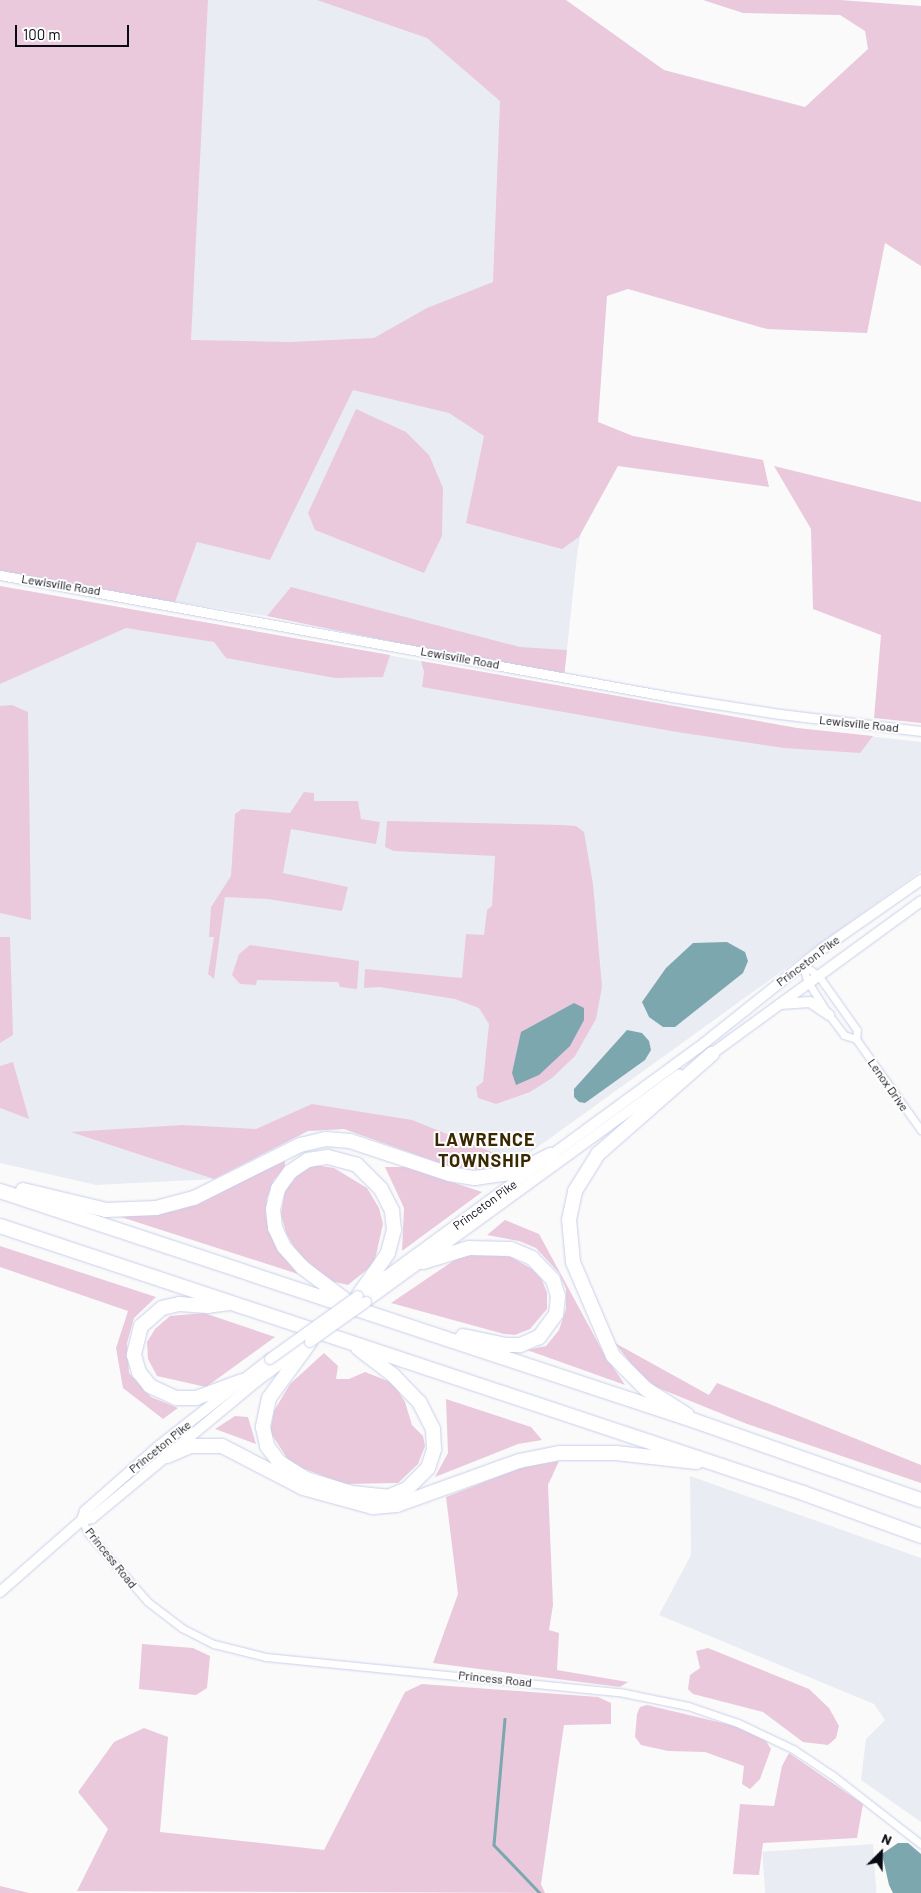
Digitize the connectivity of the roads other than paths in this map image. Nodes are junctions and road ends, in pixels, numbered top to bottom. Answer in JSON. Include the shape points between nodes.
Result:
{"nodes":[{"id":1,"x":0,"y":575,"type":"edge"},
{"id":2,"x":921,"y":731,"type":"edge"},
{"id":3,"x":921,"y":880,"type":"edge"},
{"id":4,"x":921,"y":901,"type":"edge"},
{"id":5,"x":802,"y":964,"type":"junction"},
{"id":6,"x":818,"y":975,"type":"junction"},
{"id":7,"x":808,"y":982,"type":"junction"},
{"id":8,"x":780,"y":1004,"type":"junction"},
{"id":9,"x":829,"y":1015,"type":"junction"},
{"id":10,"x":856,"y":1039,"type":"junction"},
{"id":11,"x":712,"y":1054,"type":"junction"},
{"id":12,"x":921,"y":1130,"type":"edge"},
{"id":13,"x":551,"y":1155,"type":"junction"},
{"id":14,"x":1,"y":1191,"type":"edge"},
{"id":15,"x":0,"y":1226,"type":"edge"},
{"id":16,"x":423,"y":1262,"type":"junction"},
{"id":17,"x":391,"y":1272,"type":"junction"},
{"id":18,"x":358,"y":1296,"type":"joint"},
{"id":19,"x":231,"y":1303,"type":"junction"},
{"id":20,"x":360,"y":1311,"type":"junction"},
{"id":21,"x":434,"y":1335,"type":"junction"},
{"id":22,"x":310,"y":1342,"type":"joint"},
{"id":23,"x":355,"y":1345,"type":"junction"},
{"id":24,"x":277,"y":1367,"type":"junction"},
{"id":25,"x":242,"y":1381,"type":"junction"},
{"id":26,"x":695,"y":1421,"type":"junction"},
{"id":27,"x":166,"y":1456,"type":"junction"},
{"id":28,"x":706,"y":1461,"type":"junction"},
{"id":29,"x":921,"y":1500,"type":"edge"},
{"id":30,"x":82,"y":1520,"type":"junction"},
{"id":31,"x":921,"y":1536,"type":"edge"},
{"id":32,"x":0,"y":1592,"type":"edge"},
{"id":33,"x":921,"y":1844,"type":"edge"}],
"edges":[{"from":1,"to":2,"type":"street","name":"Lewisville Road","via":[[671,697],[806,718]]},
{"from":3,"to":5,"type":"main road","name":"Princeton Pike"},
{"from":4,"to":6,"type":"main road","name":"Princeton Pike"},
{"from":5,"to":6,"type":"street","name":"Lenox Drive"},
{"from":5,"to":7,"type":"street","name":"Lenox Drive"},
{"from":5,"to":13,"type":"main road","name":"Princeton Pike","via":[[698,1048]]},
{"from":6,"to":7,"type":"main road","name":"Princeton Pike"},
{"from":6,"to":10,"type":"street","name":"Lenox Drive","via":[[857,1030]]},
{"from":7,"to":8,"type":"main road","name":"Princeton Pike"},
{"from":7,"to":9,"type":"street","name":"Lenox Drive"},
{"from":8,"to":9,"type":"main road","via":[[810,1002]]},
{"from":8,"to":11,"type":"main road","name":"Princeton Pike"},
{"from":9,"to":10,"type":"street","name":"Lenox Drive","via":[[844,1035]]},
{"from":10,"to":12,"type":"street","name":"Lenox Drive"},
{"from":11,"to":16,"type":"main road","name":"Princeton Pike","via":[[467,1227]]},
{"from":11,"to":26,"type":"highway","via":[[598,1154],[575,1191],[569,1220],[573,1262],[613,1356],[639,1383]]},
{"from":13,"to":14,"type":"highway","via":[[517,1172],[475,1178],[449,1174],[350,1141],[326,1139],[300,1144],[194,1198],[156,1208],[106,1210],[25,1190]]},
{"from":13,"to":17,"type":"main road","name":"Princeton Pike"},
{"from":14,"to":20,"type":"highway"},
{"from":15,"to":19,"type":"highway"},
{"from":16,"to":17,"type":"main road","name":"Princeton Pike"},
{"from":16,"to":21,"type":"highway","via":[[469,1248],[511,1249],[540,1264],[553,1280],[558,1296],[552,1323],[529,1342],[506,1345],[450,1332]]},
{"from":17,"to":18,"type":"highway"},
{"from":17,"to":20,"type":"highway","via":[[393,1218],[388,1200],[374,1179],[348,1160],[328,1157],[308,1160],[290,1172],[274,1199],[273,1219],[279,1238],[302,1267]]},
{"from":17,"to":22,"type":"main road","name":"Princeton Pike","bridge":true},
{"from":18,"to":24,"type":"main road","name":"Princeton Pike","bridge":true},
{"from":19,"to":23,"type":"highway"},
{"from":19,"to":25,"type":"highway","via":[[162,1308],[141,1326],[134,1355],[139,1372],[150,1386],[176,1398],[196,1398]]},
{"from":20,"to":21,"type":"highway"},
{"from":21,"to":26,"type":"highway"},
{"from":22,"to":24,"type":"highway"},
{"from":23,"to":24,"type":"highway","via":[[393,1375],[419,1402],[433,1429],[434,1449],[428,1468],[416,1483],[398,1494],[382,1497],[352,1493],[306,1479],[279,1462],[267,1446],[263,1416]]},
{"from":23,"to":28,"type":"highway"},
{"from":24,"to":25,"type":"main road","name":"Princeton Pike"},
{"from":24,"to":27,"type":"main road","name":"Princeton Pike"},
{"from":25,"to":30,"type":"main road","name":"Princeton Pike","via":[[152,1452],[85,1511]]},
{"from":26,"to":29,"type":"highway"},
{"from":27,"to":28,"type":"highway","via":[[191,1446],[222,1446],[303,1488],[373,1507],[397,1505],[519,1461],[560,1453],[607,1452],[681,1463]]},
{"from":27,"to":30,"type":"main road","name":"Princeton Pike","via":[[92,1518]]},
{"from":28,"to":31,"type":"highway"},
{"from":30,"to":32,"type":"main road","name":"Princeton Pike"},
{"from":30,"to":33,"type":"street","name":"Princess Road","via":[[88,1533],[148,1602],[182,1628],[214,1644],[266,1656],[624,1694],[688,1706],[738,1723],[793,1749]]}]}
